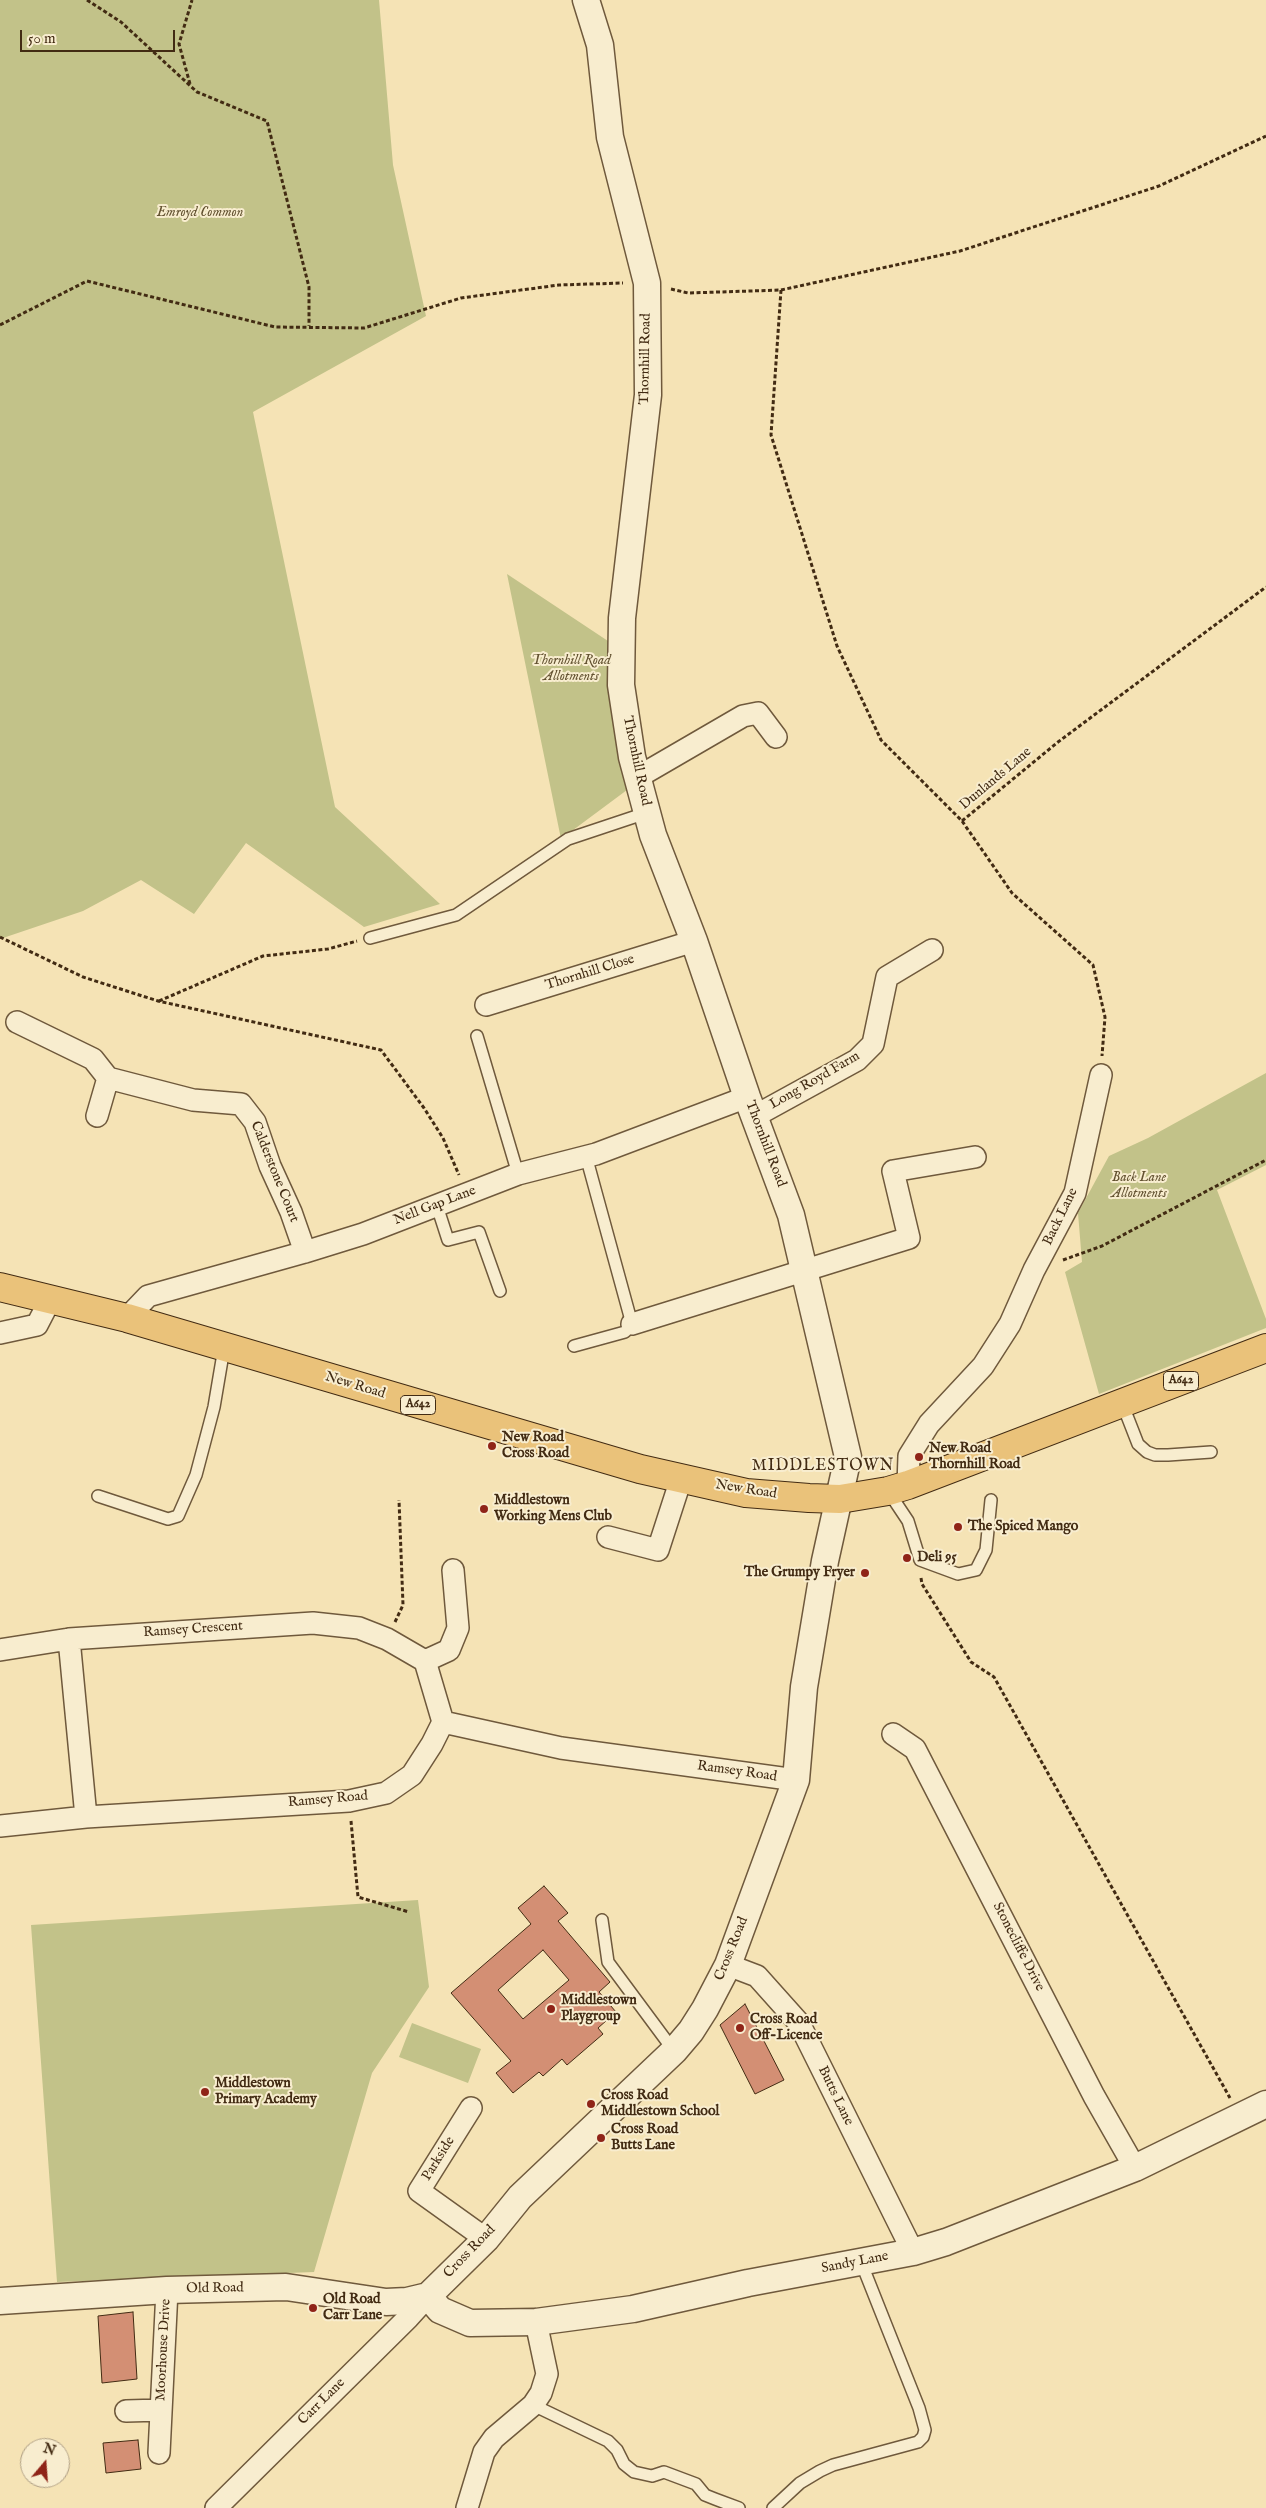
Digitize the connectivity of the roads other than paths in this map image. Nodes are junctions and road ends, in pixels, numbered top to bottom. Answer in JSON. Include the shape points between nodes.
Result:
{"nodes":[{"id":1,"x":586,"y":0,"type":"edge"},
{"id":2,"x":776,"y":737,"type":"dead end"},
{"id":3,"x":638,"y":777,"type":"junction"},
{"id":4,"x":646,"y":813,"type":"junction"},
{"id":5,"x":370,"y":938,"type":"road end"},
{"id":6,"x":694,"y":941,"type":"junction"},
{"id":7,"x":932,"y":950,"type":"dead end"},
{"id":8,"x":486,"y":1005,"type":"dead end"},
{"id":9,"x":17,"y":1022,"type":"dead end"},
{"id":10,"x":477,"y":1036,"type":"dead end"},
{"id":11,"x":1101,"y":1075,"type":"road end"},
{"id":12,"x":108,"y":1078,"type":"junction"},
{"id":13,"x":751,"y":1107,"type":"junction"},
{"id":14,"x":98,"y":1116,"type":"dead end"},
{"id":15,"x":586,"y":1156,"type":"junction"},
{"id":16,"x":975,"y":1157,"type":"dead end"},
{"id":17,"x":518,"y":1174,"type":"junction"},
{"id":18,"x":436,"y":1206,"type":"junction"},
{"id":19,"x":305,"y":1252,"type":"junction"},
{"id":20,"x":805,"y":1271,"type":"junction"},
{"id":21,"x":0,"y":1287,"type":"edge"},
{"id":22,"x":500,"y":1291,"type":"dead end"},
{"id":23,"x":51,"y":1298,"type":"junction"},
{"id":24,"x":127,"y":1318,"type":"junction"},
{"id":25,"x":632,"y":1324,"type":"junction"},
{"id":26,"x":0,"y":1333,"type":"edge"},
{"id":27,"x":574,"y":1346,"type":"dead end"},
{"id":28,"x":224,"y":1348,"type":"junction"},
{"id":29,"x":1266,"y":1348,"type":"edge"},
{"id":30,"x":1122,"y":1403,"type":"junction"},
{"id":31,"x":1211,"y":1452,"type":"dead end"},
{"id":32,"x":681,"y":1479,"type":"junction"},
{"id":33,"x":898,"y":1488,"type":"junction"},
{"id":34,"x":98,"y":1496,"type":"dead end"},
{"id":35,"x":840,"y":1499,"type":"junction"},
{"id":36,"x":991,"y":1500,"type":"dead end"},
{"id":37,"x":608,"y":1537,"type":"dead end"},
{"id":38,"x":453,"y":1570,"type":"dead end"},
{"id":39,"x":69,"y":1639,"type":"junction"},
{"id":40,"x":0,"y":1650,"type":"edge"},
{"id":41,"x":425,"y":1661,"type":"junction"},
{"id":42,"x":443,"y":1722,"type":"junction"},
{"id":43,"x":893,"y":1734,"type":"dead end"},
{"id":44,"x":796,"y":1780,"type":"junction"},
{"id":45,"x":86,"y":1818,"type":"junction"},
{"id":46,"x":0,"y":1826,"type":"edge"},
{"id":47,"x":602,"y":1920,"type":"dead end"},
{"id":48,"x":728,"y":1965,"type":"junction"},
{"id":49,"x":674,"y":2051,"type":"junction"},
{"id":50,"x":1266,"y":2104,"type":"edge"},
{"id":51,"x":470,"y":2108,"type":"dead end"},
{"id":52,"x":1135,"y":2168,"type":"junction"},
{"id":53,"x":486,"y":2239,"type":"junction"},
{"id":54,"x":913,"y":2252,"type":"junction"},
{"id":55,"x":861,"y":2262,"type":"junction"},
{"id":56,"x":167,"y":2290,"type":"junction"},
{"id":57,"x":428,"y":2296,"type":"junction"},
{"id":58,"x":0,"y":2301,"type":"edge"},
{"id":59,"x":536,"y":2322,"type":"junction"},
{"id":60,"x":533,"y":2405,"type":"junction"},
{"id":61,"x":161,"y":2410,"type":"junction"},
{"id":62,"x":126,"y":2411,"type":"dead end"},
{"id":63,"x":159,"y":2453,"type":"dead end"},
{"id":64,"x":216,"y":2508,"type":"edge"},
{"id":65,"x":467,"y":2508,"type":"edge"},
{"id":66,"x":739,"y":2508,"type":"edge"},
{"id":67,"x":773,"y":2508,"type":"edge"}],
"edges":[{"from":1,"to":3,"type":"street","name":"Thornhill Road","via":[[600,44],[610,137],[647,283],[648,395],[622,618],[622,685]]},
{"from":2,"to":3,"type":"street","via":[[758,713],[743,716]]},
{"from":3,"to":4,"type":"street","name":"Thornhill Road"},
{"from":4,"to":5,"type":"lane","via":[[568,839],[456,915]]},
{"from":4,"to":6,"type":"street","name":"Thornhill Road"},
{"from":6,"to":8,"type":"street","name":"Thornhill Close"},
{"from":6,"to":13,"type":"street","name":"Thornhill Road"},
{"from":7,"to":13,"type":"street","name":"Long Royd Farm","via":[[887,977],[873,1044],[857,1060]]},
{"from":9,"to":12,"type":"street","via":[[93,1059]]},
{"from":10,"to":17,"type":"lane"},
{"from":11,"to":33,"type":"street","name":"Back Lane","via":[[1075,1192],[1010,1324],[983,1366],[930,1424],[909,1456]]},
{"from":12,"to":14,"type":"street"},
{"from":12,"to":19,"type":"street","name":"Calderstone Court","via":[[193,1100],[241,1104],[255,1122]]},
{"from":13,"to":15,"type":"street","name":"Nell Gap Lane"},
{"from":13,"to":20,"type":"street","name":"Thornhill Road","via":[[791,1215]]},
{"from":15,"to":17,"type":"street","name":"Nell Gap Lane"},
{"from":15,"to":25,"type":"lane"},
{"from":16,"to":20,"type":"street","via":[[893,1171],[909,1238]]},
{"from":17,"to":18,"type":"street","name":"Nell Gap Lane"},
{"from":18,"to":19,"type":"street","name":"Nell Gap Lane"},
{"from":18,"to":22,"type":"lane","via":[[448,1240],[479,1232]]},
{"from":19,"to":24,"type":"street","name":"Nell Gap Lane","via":[[148,1296]]},
{"from":20,"to":25,"type":"street"},
{"from":20,"to":35,"type":"street","name":"Thornhill Road","via":[[848,1457]]},
{"from":21,"to":23,"type":"highway","name":"New Road","number":"A642"},
{"from":23,"to":24,"type":"highway","name":"New Road","number":"A642"},
{"from":23,"to":26,"type":"street","via":[[37,1325]]},
{"from":24,"to":28,"type":"highway","name":"New Road","number":"A642"},
{"from":25,"to":27,"type":"lane","via":[[624,1332]]},
{"from":28,"to":32,"type":"highway","name":"New Road","number":"A642"},
{"from":28,"to":34,"type":"lane","via":[[214,1407],[196,1475],[178,1516],[168,1519]]},
{"from":29,"to":30,"type":"highway","name":"New Road","number":"A642"},
{"from":30,"to":31,"type":"lane","via":[[1138,1444],[1148,1452],[1168,1456]]},
{"from":30,"to":33,"type":"highway","name":"New Road","number":"A642"},
{"from":32,"to":35,"type":"highway","name":"New Road","number":"A642","via":[[746,1493]]},
{"from":32,"to":37,"type":"street","via":[[658,1550]]},
{"from":33,"to":35,"type":"highway","name":"New Road","number":"A642"},
{"from":33,"to":36,"type":"lane","via":[[902,1516],[908,1521],[920,1560],[958,1574],[976,1570],[986,1550]]},
{"from":35,"to":44,"type":"street","name":"Cross Road","via":[[825,1561],[804,1687]]},
{"from":38,"to":41,"type":"street","via":[[458,1628],[449,1650]]},
{"from":39,"to":40,"type":"street","name":"Ramsey Crescent"},
{"from":39,"to":41,"type":"street","name":"Ramsey Crescent","via":[[313,1623],[359,1628],[387,1639]]},
{"from":39,"to":45,"type":"street"},
{"from":41,"to":42,"type":"street"},
{"from":42,"to":44,"type":"street","name":"Ramsey Road","via":[[561,1748]]},
{"from":42,"to":45,"type":"street","name":"Ramsey Road","via":[[412,1774],[386,1793],[350,1801]]},
{"from":43,"to":52,"type":"street","name":"Stonecliffe Drive","via":[[915,1749],[1094,2096]]},
{"from":44,"to":48,"type":"street","name":"Cross Road"},
{"from":45,"to":46,"type":"street","name":"Ramsey Road"},
{"from":47,"to":49,"type":"lane","via":[[608,1962]]},
{"from":48,"to":49,"type":"street","name":"Cross Road","via":[[705,2009]]},
{"from":48,"to":54,"type":"street","name":"Butts Lane","via":[[757,1976],[799,2023]]},
{"from":49,"to":53,"type":"street","name":"Cross Road","via":[[520,2197]]},
{"from":50,"to":52,"type":"street","name":"Sandy Lane"},
{"from":51,"to":53,"type":"street","name":"Parkside","via":[[418,2191]]},
{"from":52,"to":54,"type":"street","name":"Sandy Lane"},
{"from":53,"to":57,"type":"street","name":"Cross Road"},
{"from":54,"to":55,"type":"street","name":"Sandy Lane"},
{"from":55,"to":59,"type":"street","name":"Sandy Lane","via":[[633,2309]]},
{"from":55,"to":67,"type":"lane","via":[[920,2408],[925,2430],[923,2437],[918,2442],[820,2471],[800,2483]]},
{"from":56,"to":57,"type":"street","name":"Old Road","via":[[286,2287],[386,2302]]},
{"from":56,"to":58,"type":"street","name":"Old Road"},
{"from":56,"to":61,"type":"street","name":"Moorhouse Drive"},
{"from":57,"to":59,"type":"street","name":"Sandy Lane","via":[[440,2310],[470,2323]]},
{"from":57,"to":64,"type":"street","name":"Carr Lane"},
{"from":59,"to":60,"type":"street","via":[[547,2374]]},
{"from":60,"to":65,"type":"street","via":[[494,2438],[484,2452]]},
{"from":60,"to":66,"type":"lane","via":[[608,2441],[624,2464],[634,2472],[652,2476],[664,2472],[696,2484],[706,2494]]},
{"from":61,"to":62,"type":"street","name":"Moorhouse Drive"},
{"from":61,"to":63,"type":"street","name":"Moorhouse Drive"}]}
